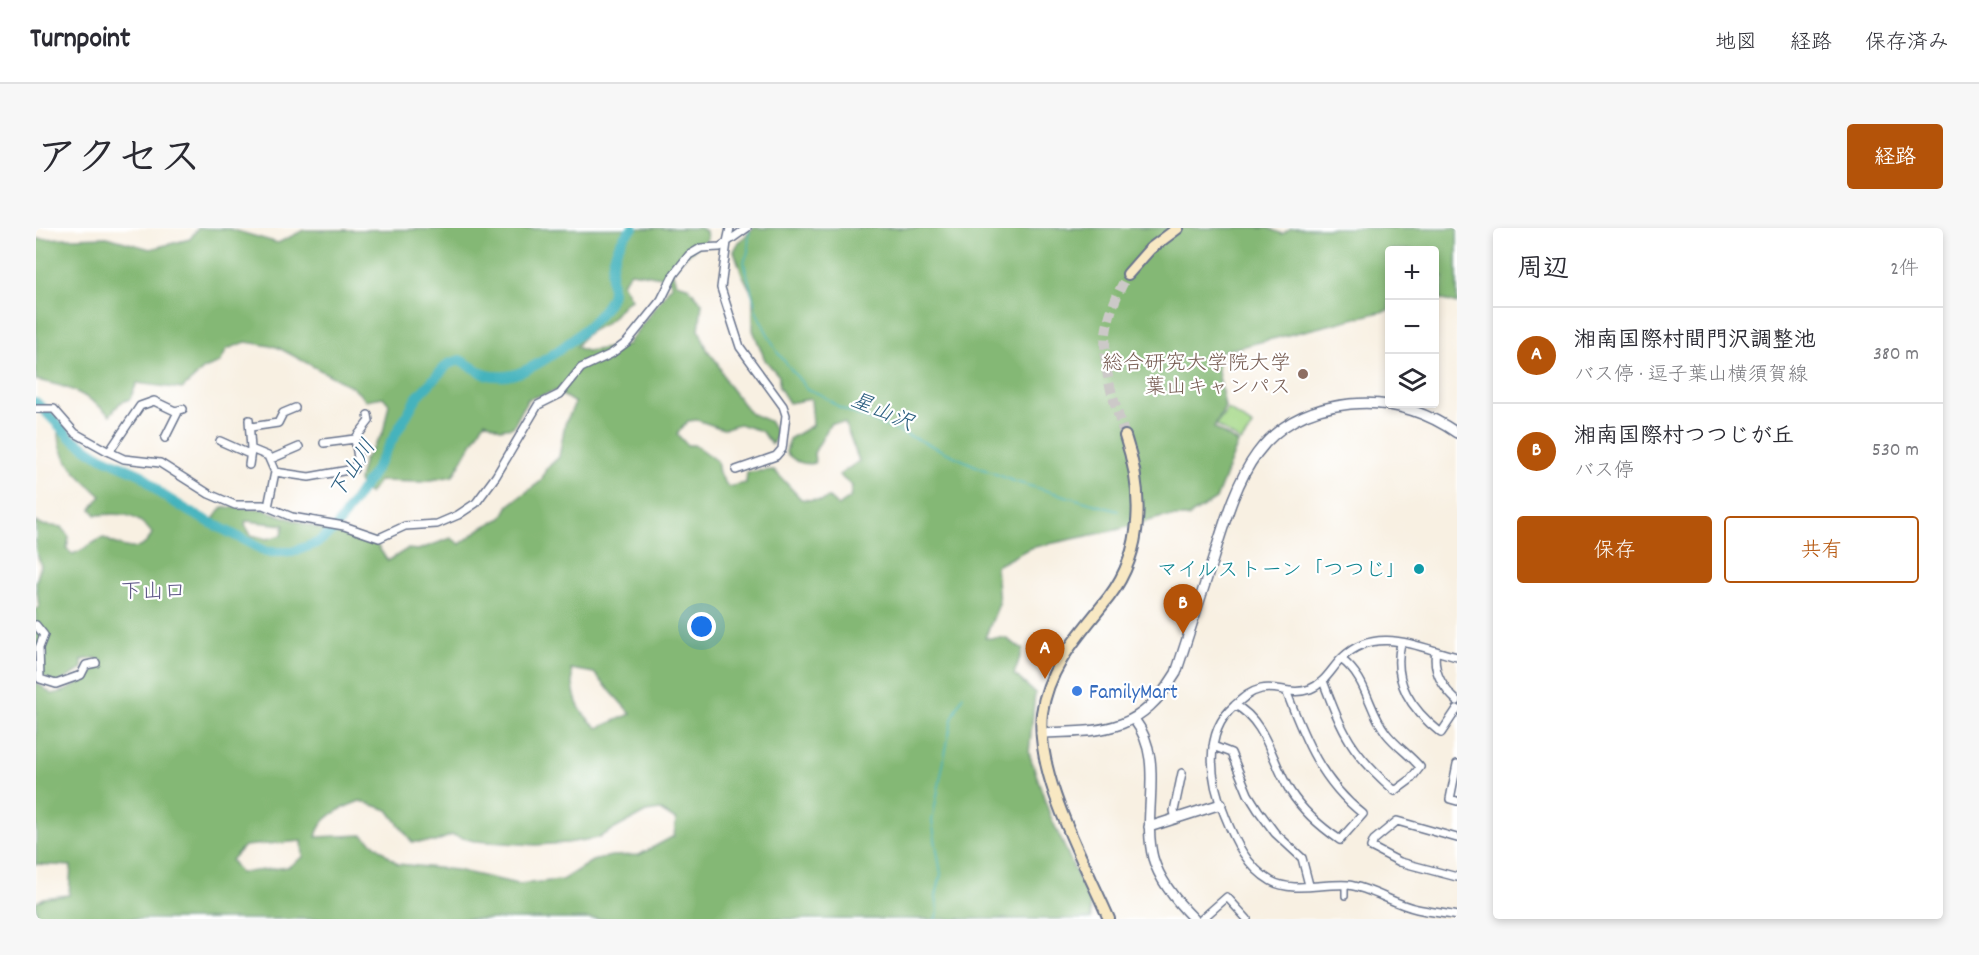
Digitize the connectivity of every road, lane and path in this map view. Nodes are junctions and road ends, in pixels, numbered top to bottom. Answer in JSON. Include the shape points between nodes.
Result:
{"nodes":[{"id":1,"x":730,"y":228,"type":"edge"},
{"id":2,"x":747,"y":228,"type":"edge"},
{"id":3,"x":1178,"y":228,"type":"edge"},
{"id":4,"x":729,"y":241,"type":"junction"},
{"id":5,"x":1128,"y":274,"type":"tunnel mouth"},
{"id":6,"x":296,"y":408,"type":"dead end"},
{"id":7,"x":37,"y":409,"type":"edge"},
{"id":8,"x":368,"y":415,"type":"dead end"},
{"id":9,"x":1457,"y":433,"type":"edge"},
{"id":10,"x":1125,"y":436,"type":"tunnel mouth"},
{"id":11,"x":165,"y":438,"type":"dead end"},
{"id":12,"x":355,"y":439,"type":"junction"},
{"id":13,"x":220,"y":441,"type":"dead end"},
{"id":14,"x":324,"y":443,"type":"dead end"},
{"id":15,"x":300,"y":447,"type":"dead end"},
{"id":16,"x":252,"y":451,"type":"junction"},
{"id":17,"x":109,"y":452,"type":"junction"},
{"id":18,"x":271,"y":459,"type":"junction"},
{"id":19,"x":249,"y":465,"type":"dead end"},
{"id":20,"x":736,"y":470,"type":"dead end"},
{"id":21,"x":275,"y":472,"type":"junction"},
{"id":22,"x":268,"y":507,"type":"junction"},
{"id":23,"x":36,"y":625,"type":"edge"},
{"id":24,"x":1401,"y":643,"type":"junction"},
{"id":25,"x":1436,"y":651,"type":"junction"},
{"id":26,"x":1457,"y":657,"type":"edge"},
{"id":27,"x":1341,"y":659,"type":"junction"},
{"id":28,"x":96,"y":663,"type":"dead end"},
{"id":29,"x":1323,"y":681,"type":"junction"},
{"id":30,"x":1287,"y":693,"type":"junction"},
{"id":31,"x":1457,"y":701,"type":"edge"},
{"id":32,"x":1235,"y":705,"type":"junction"},
{"id":33,"x":1457,"y":709,"type":"edge"},
{"id":34,"x":1134,"y":719,"type":"junction"},
{"id":35,"x":1041,"y":733,"type":"junction"},
{"id":36,"x":1213,"y":746,"type":"junction"},
{"id":37,"x":1457,"y":764,"type":"edge"},
{"id":38,"x":1182,"y":773,"type":"dead end"},
{"id":39,"x":1457,"y":801,"type":"edge"},
{"id":40,"x":1221,"y":804,"type":"junction"},
{"id":41,"x":1176,"y":819,"type":"junction"},
{"id":42,"x":1149,"y":827,"type":"junction"},
{"id":43,"x":1457,"y":838,"type":"edge"},
{"id":44,"x":1457,"y":877,"type":"edge"},
{"id":45,"x":1309,"y":885,"type":"junction"},
{"id":46,"x":1345,"y":885,"type":"junction"},
{"id":47,"x":1345,"y":896,"type":"dead end"},
{"id":48,"x":1457,"y":916,"type":"edge"},
{"id":49,"x":1109,"y":919,"type":"edge"},
{"id":50,"x":1194,"y":919,"type":"edge"},
{"id":51,"x":1202,"y":919,"type":"edge"},
{"id":52,"x":1247,"y":919,"type":"edge"}],
"edges":[{"from":1,"to":4,"type":"street"},
{"from":2,"to":4,"type":"street"},
{"from":3,"to":5,"type":"main road","via":[[1150,249]]},
{"from":4,"to":20,"type":"street","via":[[721,288],[740,347],[786,415],[782,449],[776,456]]},
{"from":4,"to":22,"type":"street","via":[[720,247],[694,250],[627,342],[581,368],[560,394],[538,405],[496,476],[467,510],[437,524],[405,526],[379,538],[344,526],[292,517]]},
{"from":6,"to":16,"type":"street","via":[[283,413],[278,423],[250,424]]},
{"from":7,"to":17,"type":"street","via":[[53,409],[75,433]]},
{"from":8,"to":12,"type":"street","via":[[369,422]]},
{"from":9,"to":34,"type":"street","via":[[1425,413],[1371,403],[1332,406],[1277,432],[1257,453],[1234,491],[1176,673],[1164,692]]},
{"from":10,"to":35,"type":"main road","via":[[1138,490],[1132,550],[1111,594],[1056,669],[1047,690]]},
{"from":11,"to":17,"type":"street","via":[[181,410],[154,400],[144,403]]},
{"from":12,"to":14,"type":"street"},
{"from":12,"to":21,"type":"street","via":[[358,458],[354,469],[309,477]]},
{"from":13,"to":16,"type":"street","via":[[248,453]]},
{"from":15,"to":18,"type":"street"},
{"from":16,"to":18,"type":"street"},
{"from":16,"to":19,"type":"street"},
{"from":17,"to":22,"type":"street","via":[[124,459],[160,463],[209,494],[235,505]]},
{"from":18,"to":21,"type":"street"},
{"from":21,"to":22,"type":"street"},
{"from":23,"to":28,"type":"street","via":[[44,635],[39,648],[40,679],[56,684],[81,675],[86,665]]},
{"from":24,"to":25,"type":"street"},
{"from":24,"to":27,"type":"street","via":[[1369,640]]},
{"from":24,"to":33,"type":"street","via":[[1398,671],[1414,709],[1441,733]]},
{"from":25,"to":26,"type":"street"},
{"from":25,"to":31,"type":"street","via":[[1434,661],[1444,688]]},
{"from":27,"to":29,"type":"street"},
{"from":27,"to":29,"type":"street","via":[[1361,679],[1374,714],[1388,735],[1420,767],[1410,780],[1395,791],[1351,748]]},
{"from":29,"to":30,"type":"street","via":[[1306,690]]},
{"from":30,"to":32,"type":"street","via":[[1261,689]]},
{"from":30,"to":32,"type":"street","via":[[1323,774],[1363,814],[1340,840],[1318,823],[1291,792],[1254,718]]},
{"from":32,"to":36,"type":"street","via":[[1219,724]]},
{"from":34,"to":35,"type":"street","via":[[1106,730]]},
{"from":34,"to":42,"type":"street","via":[[1149,748],[1153,769]]},
{"from":35,"to":49,"type":"main road","via":[[1053,789]]},
{"from":36,"to":40,"type":"street"},
{"from":36,"to":45,"type":"street","via":[[1231,753],[1258,810],[1275,833],[1302,858]]},
{"from":37,"to":39,"type":"street","via":[[1450,799]]},
{"from":38,"to":41,"type":"street","via":[[1174,811]]},
{"from":40,"to":41,"type":"street"},
{"from":40,"to":45,"type":"street","via":[[1232,833],[1258,873],[1280,885]]},
{"from":41,"to":42,"type":"street"},
{"from":42,"to":50,"type":"street","via":[[1160,875]]},
{"from":43,"to":44,"type":"street","via":[[1397,821],[1371,847],[1400,862]]},
{"from":45,"to":46,"type":"street"},
{"from":46,"to":47,"type":"street"},
{"from":46,"to":48,"type":"street","via":[[1417,909]]},
{"from":51,"to":52,"type":"street","via":[[1227,897]]}]}
